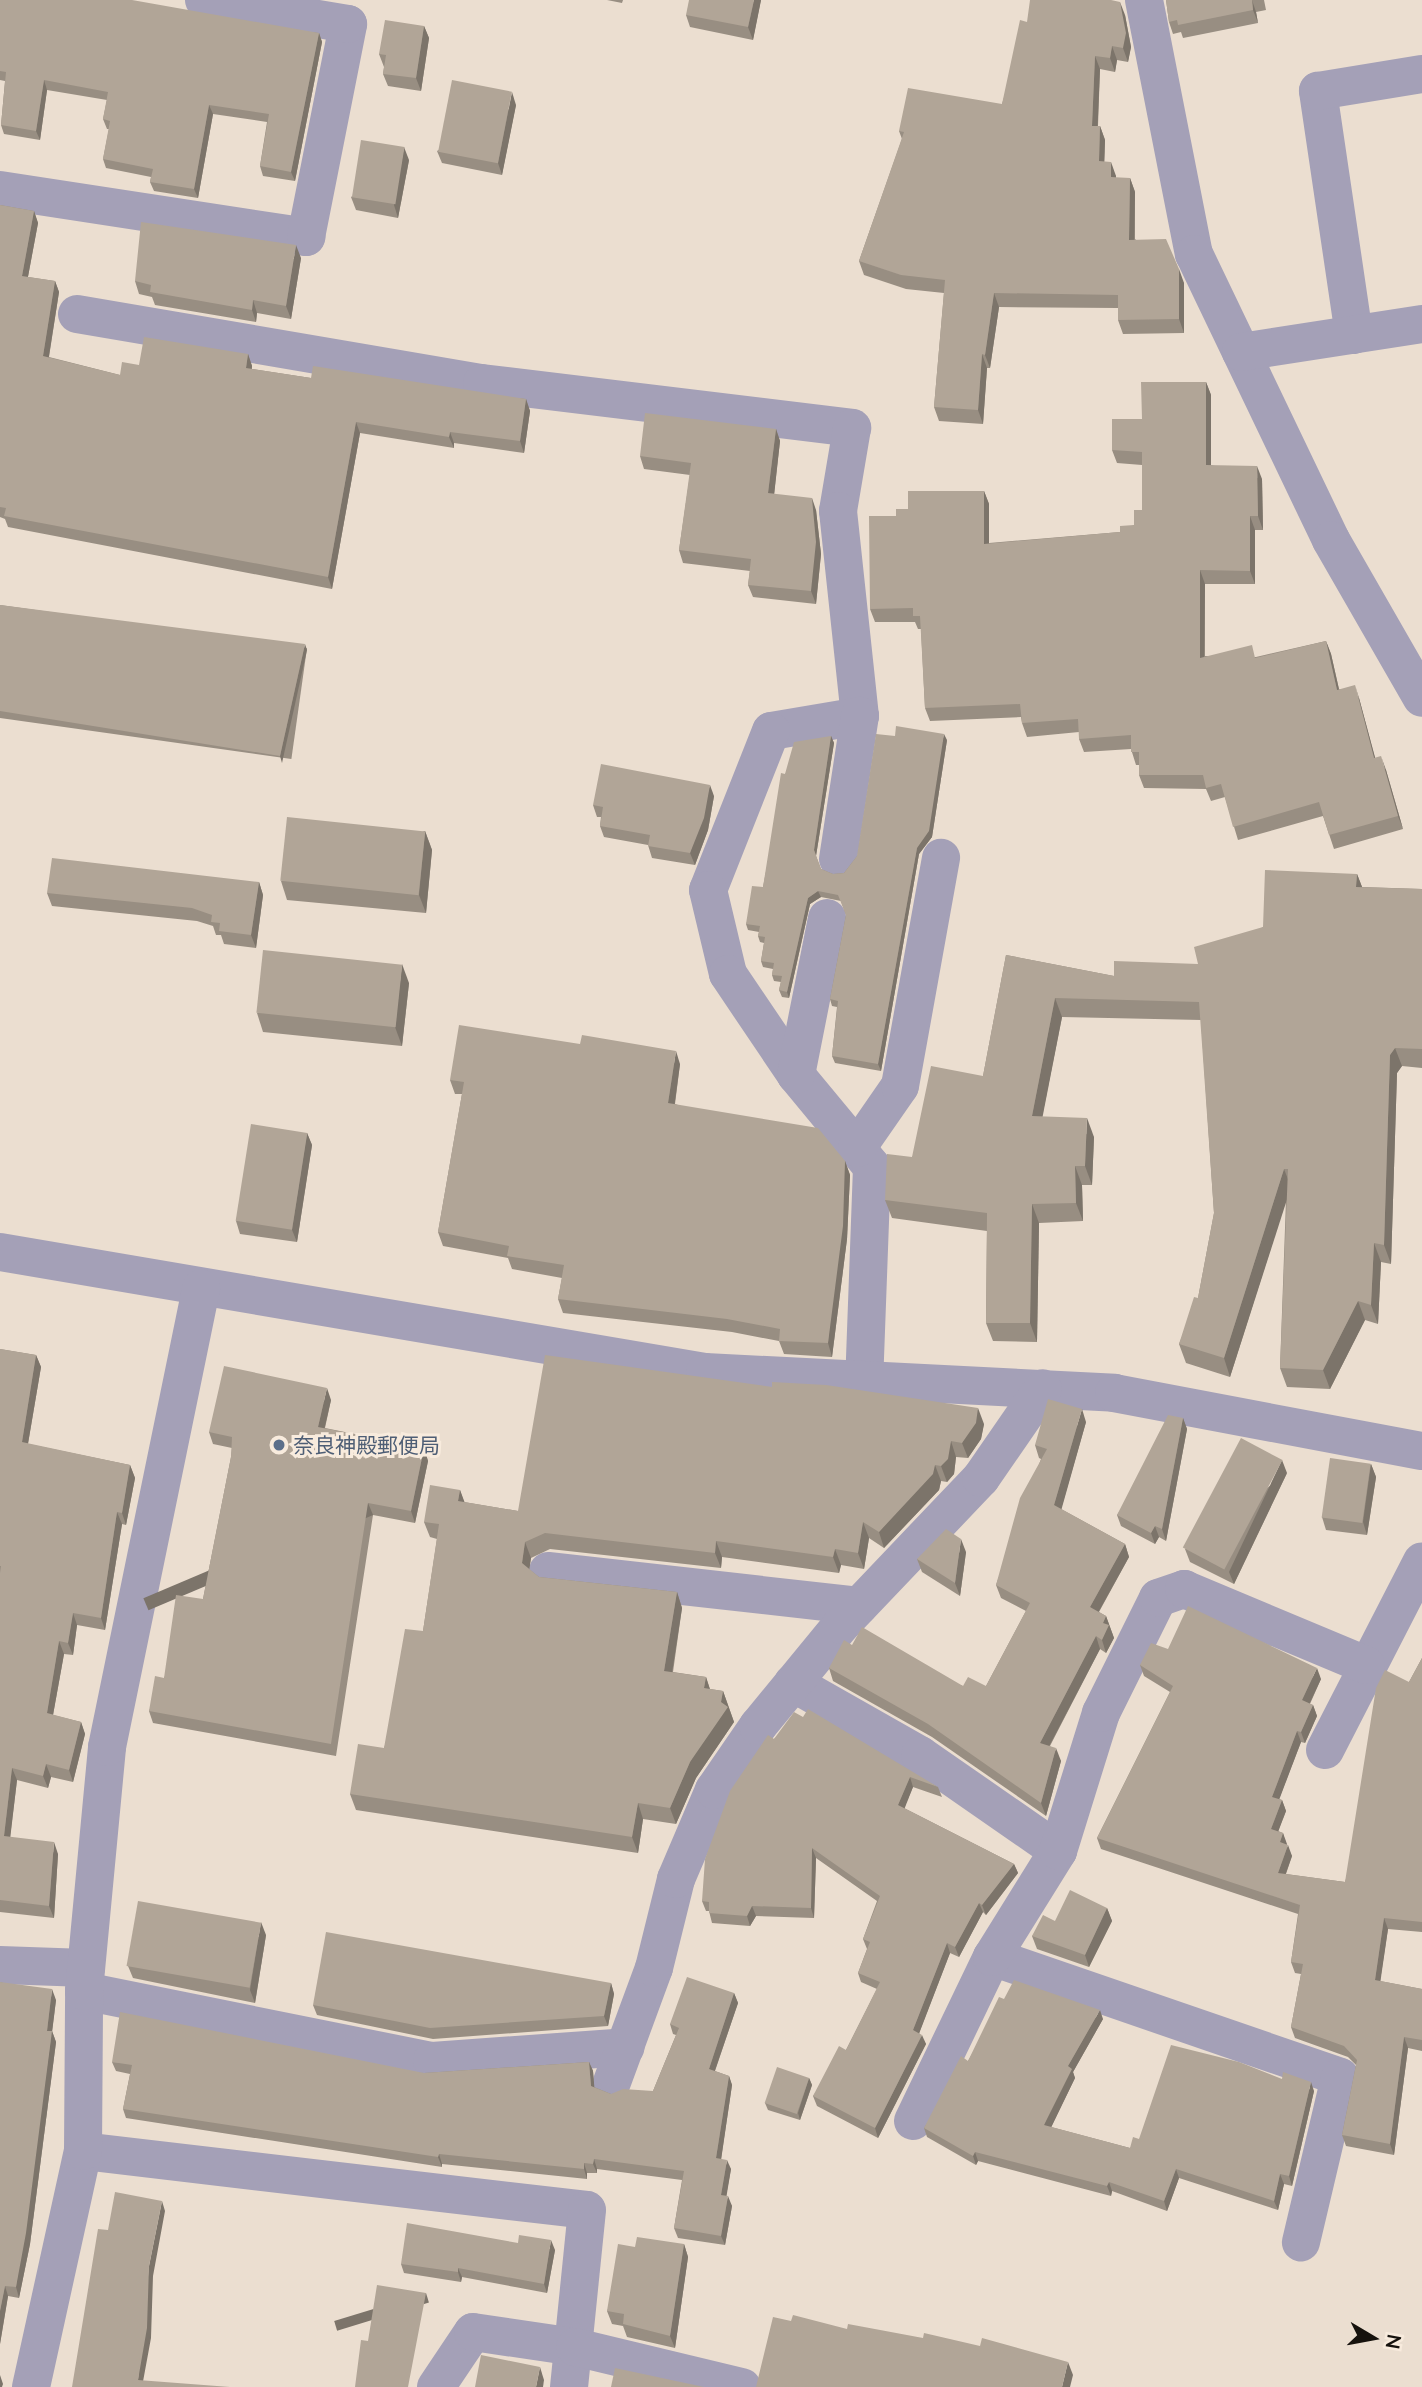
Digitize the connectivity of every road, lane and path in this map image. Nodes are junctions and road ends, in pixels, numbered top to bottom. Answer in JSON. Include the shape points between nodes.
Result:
{"nodes":[{"id":1,"x":204,"y":0,"type":"edge"},
{"id":2,"x":1144,"y":0,"type":"edge"},
{"id":3,"x":1422,"y":74,"type":"edge"},
{"id":4,"x":0,"y":190,"type":"edge"},
{"id":5,"x":77,"y":314,"type":"dead end"},
{"id":6,"x":1422,"y":324,"type":"edge"},
{"id":7,"x":1354,"y":335,"type":"junction"},
{"id":8,"x":1241,"y":352,"type":"junction"},
{"id":9,"x":1422,"y":698,"type":"edge"},
{"id":10,"x":860,"y":716,"type":"junction"},
{"id":11,"x":941,"y":858,"type":"dead end"},
{"id":12,"x":838,"y":859,"type":"dead end"},
{"id":13,"x":827,"y":918,"type":"dead end"},
{"id":14,"x":796,"y":1075,"type":"junction"},
{"id":15,"x":857,"y":1148,"type":"junction"},
{"id":16,"x":0,"y":1252,"type":"edge"},
{"id":17,"x":201,"y":1289,"type":"junction"},
{"id":18,"x":864,"y":1383,"type":"junction"},
{"id":19,"x":1043,"y":1388,"type":"junction"},
{"id":20,"x":1422,"y":1451,"type":"edge"},
{"id":21,"x":1422,"y":1561,"type":"edge"},
{"id":22,"x":548,"y":1571,"type":"dead end"},
{"id":23,"x":859,"y":1606,"type":"junction"},
{"id":24,"x":1366,"y":1665,"type":"junction"},
{"id":25,"x":793,"y":1683,"type":"junction"},
{"id":26,"x":1325,"y":1750,"type":"dead end"},
{"id":27,"x":1058,"y":1852,"type":"junction"},
{"id":28,"x":992,"y":1957,"type":"junction"},
{"id":29,"x":0,"y":1965,"type":"edge"},
{"id":30,"x":85,"y":1980,"type":"junction"},
{"id":31,"x":625,"y":2047,"type":"junction"},
{"id":32,"x":612,"y":2082,"type":"dead end"},
{"id":33,"x":913,"y":2121,"type":"dead end"},
{"id":34,"x":83,"y":2151,"type":"junction"},
{"id":35,"x":1301,"y":2242,"type":"dead end"},
{"id":36,"x":575,"y":2347,"type":"junction"},
{"id":37,"x":32,"y":2387,"type":"edge"},
{"id":38,"x":436,"y":2387,"type":"edge"},
{"id":39,"x":569,"y":2387,"type":"edge"},
{"id":40,"x":742,"y":2387,"type":"edge"}],
"edges":[{"from":1,"to":4,"type":"street","via":[[348,24],[306,237]]},
{"from":2,"to":8,"type":"street","via":[[1194,254]]},
{"from":3,"to":7,"type":"street","via":[[1318,91]]},
{"from":5,"to":10,"type":"street","via":[[482,383],[852,428],[838,510]]},
{"from":6,"to":7,"type":"street"},
{"from":7,"to":8,"type":"street"},
{"from":8,"to":9,"type":"street","via":[[1331,540]]},
{"from":10,"to":12,"type":"street"},
{"from":10,"to":14,"type":"street","via":[[771,731],[708,890],[728,974]]},
{"from":11,"to":15,"type":"street","via":[[900,1086]]},
{"from":13,"to":14,"type":"street"},
{"from":14,"to":15,"type":"street"},
{"from":15,"to":18,"type":"street","via":[[872,1167]]},
{"from":16,"to":17,"type":"street"},
{"from":17,"to":18,"type":"street","via":[[705,1372]]},
{"from":17,"to":30,"type":"street","via":[[107,1747]]},
{"from":18,"to":19,"type":"street"},
{"from":19,"to":20,"type":"street","via":[[1114,1393]]},
{"from":19,"to":23,"type":"street","via":[[981,1478]]},
{"from":21,"to":24,"type":"street"},
{"from":22,"to":23,"type":"street"},
{"from":23,"to":25,"type":"street"},
{"from":24,"to":26,"type":"street"},
{"from":24,"to":27,"type":"street","via":[[1184,1589],[1158,1598],[1101,1713]]},
{"from":25,"to":27,"type":"street","via":[[920,1755]]},
{"from":25,"to":31,"type":"street","via":[[714,1790],[676,1879],[654,1968]]},
{"from":27,"to":28,"type":"street"},
{"from":28,"to":33,"type":"street"},
{"from":28,"to":35,"type":"street","via":[[1340,2077]]},
{"from":29,"to":30,"type":"street"},
{"from":30,"to":31,"type":"street","via":[[432,2061]]},
{"from":30,"to":34,"type":"street"},
{"from":31,"to":32,"type":"street"},
{"from":34,"to":36,"type":"street","via":[[587,2210]]},
{"from":34,"to":37,"type":"street"},
{"from":36,"to":38,"type":"street","via":[[474,2332]]},
{"from":36,"to":39,"type":"street"},
{"from":36,"to":40,"type":"street"}]}
